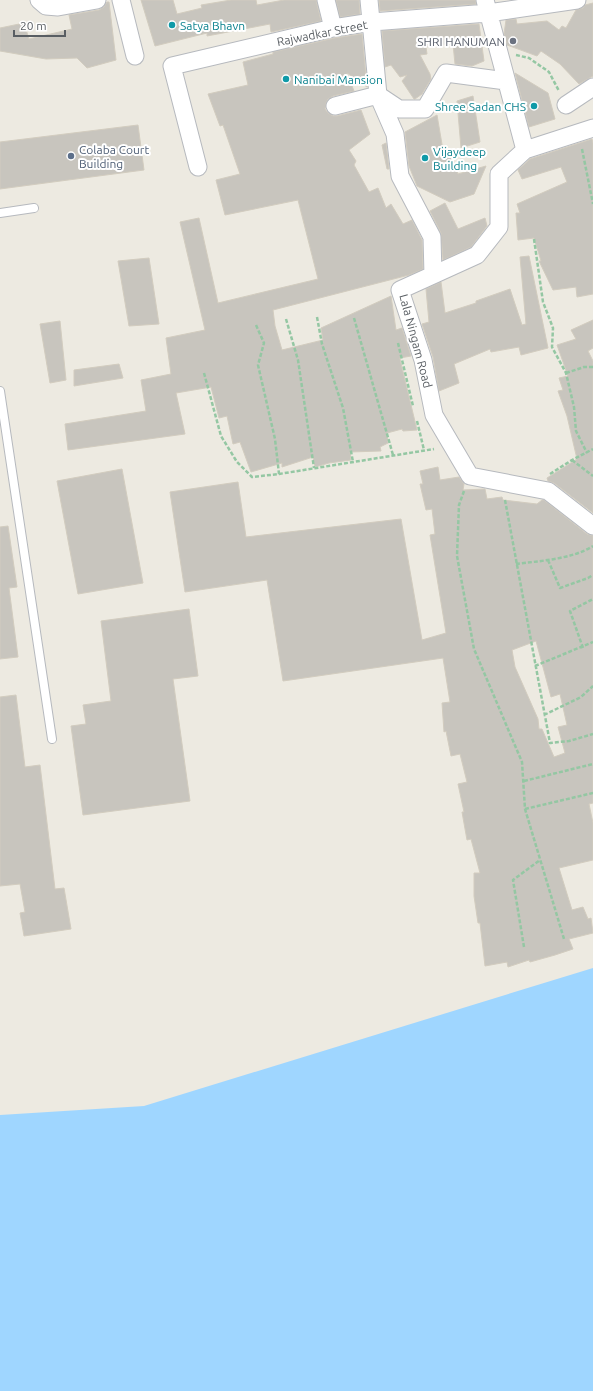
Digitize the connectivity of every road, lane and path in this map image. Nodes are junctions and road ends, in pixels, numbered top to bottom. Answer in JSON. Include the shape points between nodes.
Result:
{"nodes":[{"id":1,"x":39,"y":0,"type":"edge"},
{"id":2,"x":97,"y":0,"type":"edge"},
{"id":3,"x":121,"y":0,"type":"edge"},
{"id":4,"x":326,"y":0,"type":"edge"},
{"id":5,"x":370,"y":0,"type":"edge"},
{"id":6,"x":568,"y":1,"type":"edge"},
{"id":7,"x":487,"y":6,"type":"edge"},
{"id":8,"x":372,"y":22,"type":"junction"},
{"id":9,"x":333,"y":28,"type":"junction"},
{"id":10,"x":498,"y":50,"type":"junction"},
{"id":11,"x":134,"y":56,"type":"dead end"},
{"id":12,"x":506,"y":81,"type":"junction"},
{"id":13,"x":593,"y":87,"type":"edge"},
{"id":14,"x":378,"y":96,"type":"junction"},
{"id":15,"x":335,"y":106,"type":"dead end"},
{"id":16,"x":566,"y":106,"type":"joint"},
{"id":17,"x":586,"y":131,"type":"edge"},
{"id":18,"x":525,"y":150,"type":"junction"},
{"id":19,"x":198,"y":166,"type":"dead end"},
{"id":20,"x":593,"y":204,"type":"edge"},
{"id":21,"x":34,"y":208,"type":"dead end"},
{"id":22,"x":0,"y":213,"type":"edge"},
{"id":23,"x":534,"y":238,"type":"dead end"},
{"id":24,"x":433,"y":275,"type":"junction"},
{"id":25,"x":317,"y":318,"type":"dead end"},
{"id":26,"x":354,"y":318,"type":"dead end"},
{"id":27,"x":286,"y":319,"type":"dead end"},
{"id":28,"x":256,"y":325,"type":"dead end"},
{"id":29,"x":396,"y":338,"type":"dead end"},
{"id":30,"x":593,"y":367,"type":"edge"},
{"id":31,"x":204,"y":373,"type":"dead end"},
{"id":32,"x":566,"y":373,"type":"junction"},
{"id":33,"x":0,"y":390,"type":"edge"},
{"id":34,"x":415,"y":413,"type":"dead end"},
{"id":35,"x":417,"y":420,"type":"dead end"},
{"id":36,"x":452,"y":446,"type":"junction"},
{"id":37,"x":593,"y":449,"type":"edge"},
{"id":38,"x":424,"y":450,"type":"junction"},
{"id":39,"x":587,"y":453,"type":"junction"},
{"id":40,"x":393,"y":455,"type":"junction"},
{"id":41,"x":572,"y":460,"type":"junction"},
{"id":42,"x":353,"y":462,"type":"junction"},
{"id":43,"x":314,"y":468,"type":"junction"},
{"id":44,"x":279,"y":474,"type":"junction"},
{"id":45,"x":470,"y":476,"type":"junction"},
{"id":46,"x":593,"y":476,"type":"edge"},
{"id":47,"x":502,"y":482,"type":"junction"},
{"id":48,"x":530,"y":487,"type":"junction"},
{"id":49,"x":593,"y":526,"type":"edge"},
{"id":50,"x":593,"y":546,"type":"edge"},
{"id":51,"x":548,"y":560,"type":"junction"},
{"id":52,"x":516,"y":564,"type":"junction"},
{"id":53,"x":593,"y":575,"type":"edge"},
{"id":54,"x":593,"y":599,"type":"edge"},
{"id":55,"x":593,"y":642,"type":"edge"},
{"id":56,"x":583,"y":648,"type":"junction"},
{"id":57,"x":535,"y":666,"type":"junction"},
{"id":58,"x":593,"y":686,"type":"edge"},
{"id":59,"x":544,"y":715,"type":"junction"},
{"id":60,"x":593,"y":734,"type":"edge"},
{"id":61,"x":52,"y":739,"type":"dead end"},
{"id":62,"x":593,"y":764,"type":"edge"},
{"id":63,"x":523,"y":781,"type":"junction"},
{"id":64,"x":593,"y":793,"type":"edge"},
{"id":65,"x":524,"y":809,"type":"junction"},
{"id":66,"x":540,"y":860,"type":"junction"},
{"id":67,"x":564,"y":939,"type":"dead end"},
{"id":68,"x":524,"y":947,"type":"dead end"}],
"edges":[{"from":1,"to":2,"type":"street","via":[[46,6],[58,7]]},
{"from":3,"to":11,"type":"street"},
{"from":4,"to":9,"type":"street"},
{"from":5,"to":8,"type":"street"},
{"from":6,"to":7,"type":"street","name":"Rajwadkar Street"},
{"from":7,"to":8,"type":"street","name":"Rajwadkar Street"},
{"from":7,"to":10,"type":"street"},
{"from":8,"to":9,"type":"street","name":"Rajwadkar Street"},
{"from":8,"to":14,"type":"street"},
{"from":9,"to":19,"type":"street","name":"Rajwadkar Street","via":[[172,66]]},
{"from":10,"to":12,"type":"street"},
{"from":10,"to":16,"type":"path","via":[[529,58],[549,72]]},
{"from":12,"to":14,"type":"street","via":[[446,73],[425,109],[398,109]]},
{"from":12,"to":18,"type":"street"},
{"from":13,"to":16,"type":"street"},
{"from":14,"to":15,"type":"street"},
{"from":14,"to":24,"type":"street","via":[[395,134],[400,176],[432,237]]},
{"from":17,"to":18,"type":"street","name":"Lala Ningam Road"},
{"from":17,"to":20,"type":"path"},
{"from":18,"to":24,"type":"street","name":"Lala Ningam Road","via":[[499,174],[499,227],[477,255]]},
{"from":21,"to":22,"type":"lane"},
{"from":23,"to":32,"type":"path","via":[[543,302],[553,328],[552,347]]},
{"from":24,"to":36,"type":"street","name":"Lala Ningam Road","via":[[400,290],[423,360],[434,415]]},
{"from":25,"to":42,"type":"path","via":[[322,344],[343,408]]},
{"from":26,"to":40,"type":"path"},
{"from":27,"to":43,"type":"path","via":[[298,360]]},
{"from":28,"to":44,"type":"path","via":[[264,343],[258,365],[275,440]]},
{"from":29,"to":34,"type":"path"},
{"from":30,"to":32,"type":"path","via":[[584,366]]},
{"from":31,"to":44,"type":"path","via":[[221,436],[237,462],[252,477]]},
{"from":32,"to":39,"type":"path","via":[[574,407],[576,431]]},
{"from":33,"to":61,"type":"lane"},
{"from":35,"to":38,"type":"path"},
{"from":36,"to":38,"type":"path"},
{"from":36,"to":45,"type":"street","name":"Lala Ningam Road"},
{"from":37,"to":39,"type":"path"},
{"from":38,"to":40,"type":"path"},
{"from":39,"to":41,"type":"path"},
{"from":40,"to":42,"type":"path"},
{"from":41,"to":46,"type":"path"},
{"from":41,"to":48,"type":"path"},
{"from":42,"to":43,"type":"path"},
{"from":43,"to":44,"type":"path"},
{"from":45,"to":47,"type":"street"},
{"from":45,"to":63,"type":"path","via":[[459,505],[457,556],[474,649],[522,762]]},
{"from":47,"to":48,"type":"street"},
{"from":47,"to":52,"type":"path"},
{"from":48,"to":49,"type":"street","via":[[548,490]]},
{"from":50,"to":51,"type":"path","via":[[568,556]]},
{"from":51,"to":52,"type":"path"},
{"from":51,"to":53,"type":"path","via":[[560,588]]},
{"from":52,"to":57,"type":"path"},
{"from":54,"to":56,"type":"path","via":[[570,612]]},
{"from":55,"to":56,"type":"path"},
{"from":56,"to":57,"type":"path"},
{"from":57,"to":59,"type":"path"},
{"from":58,"to":59,"type":"path","via":[[581,697]]},
{"from":59,"to":60,"type":"path","via":[[550,743]]},
{"from":62,"to":63,"type":"path"},
{"from":63,"to":65,"type":"path"},
{"from":64,"to":65,"type":"path"},
{"from":65,"to":66,"type":"path"},
{"from":66,"to":67,"type":"path"},
{"from":66,"to":68,"type":"path","via":[[513,880]]}]}
